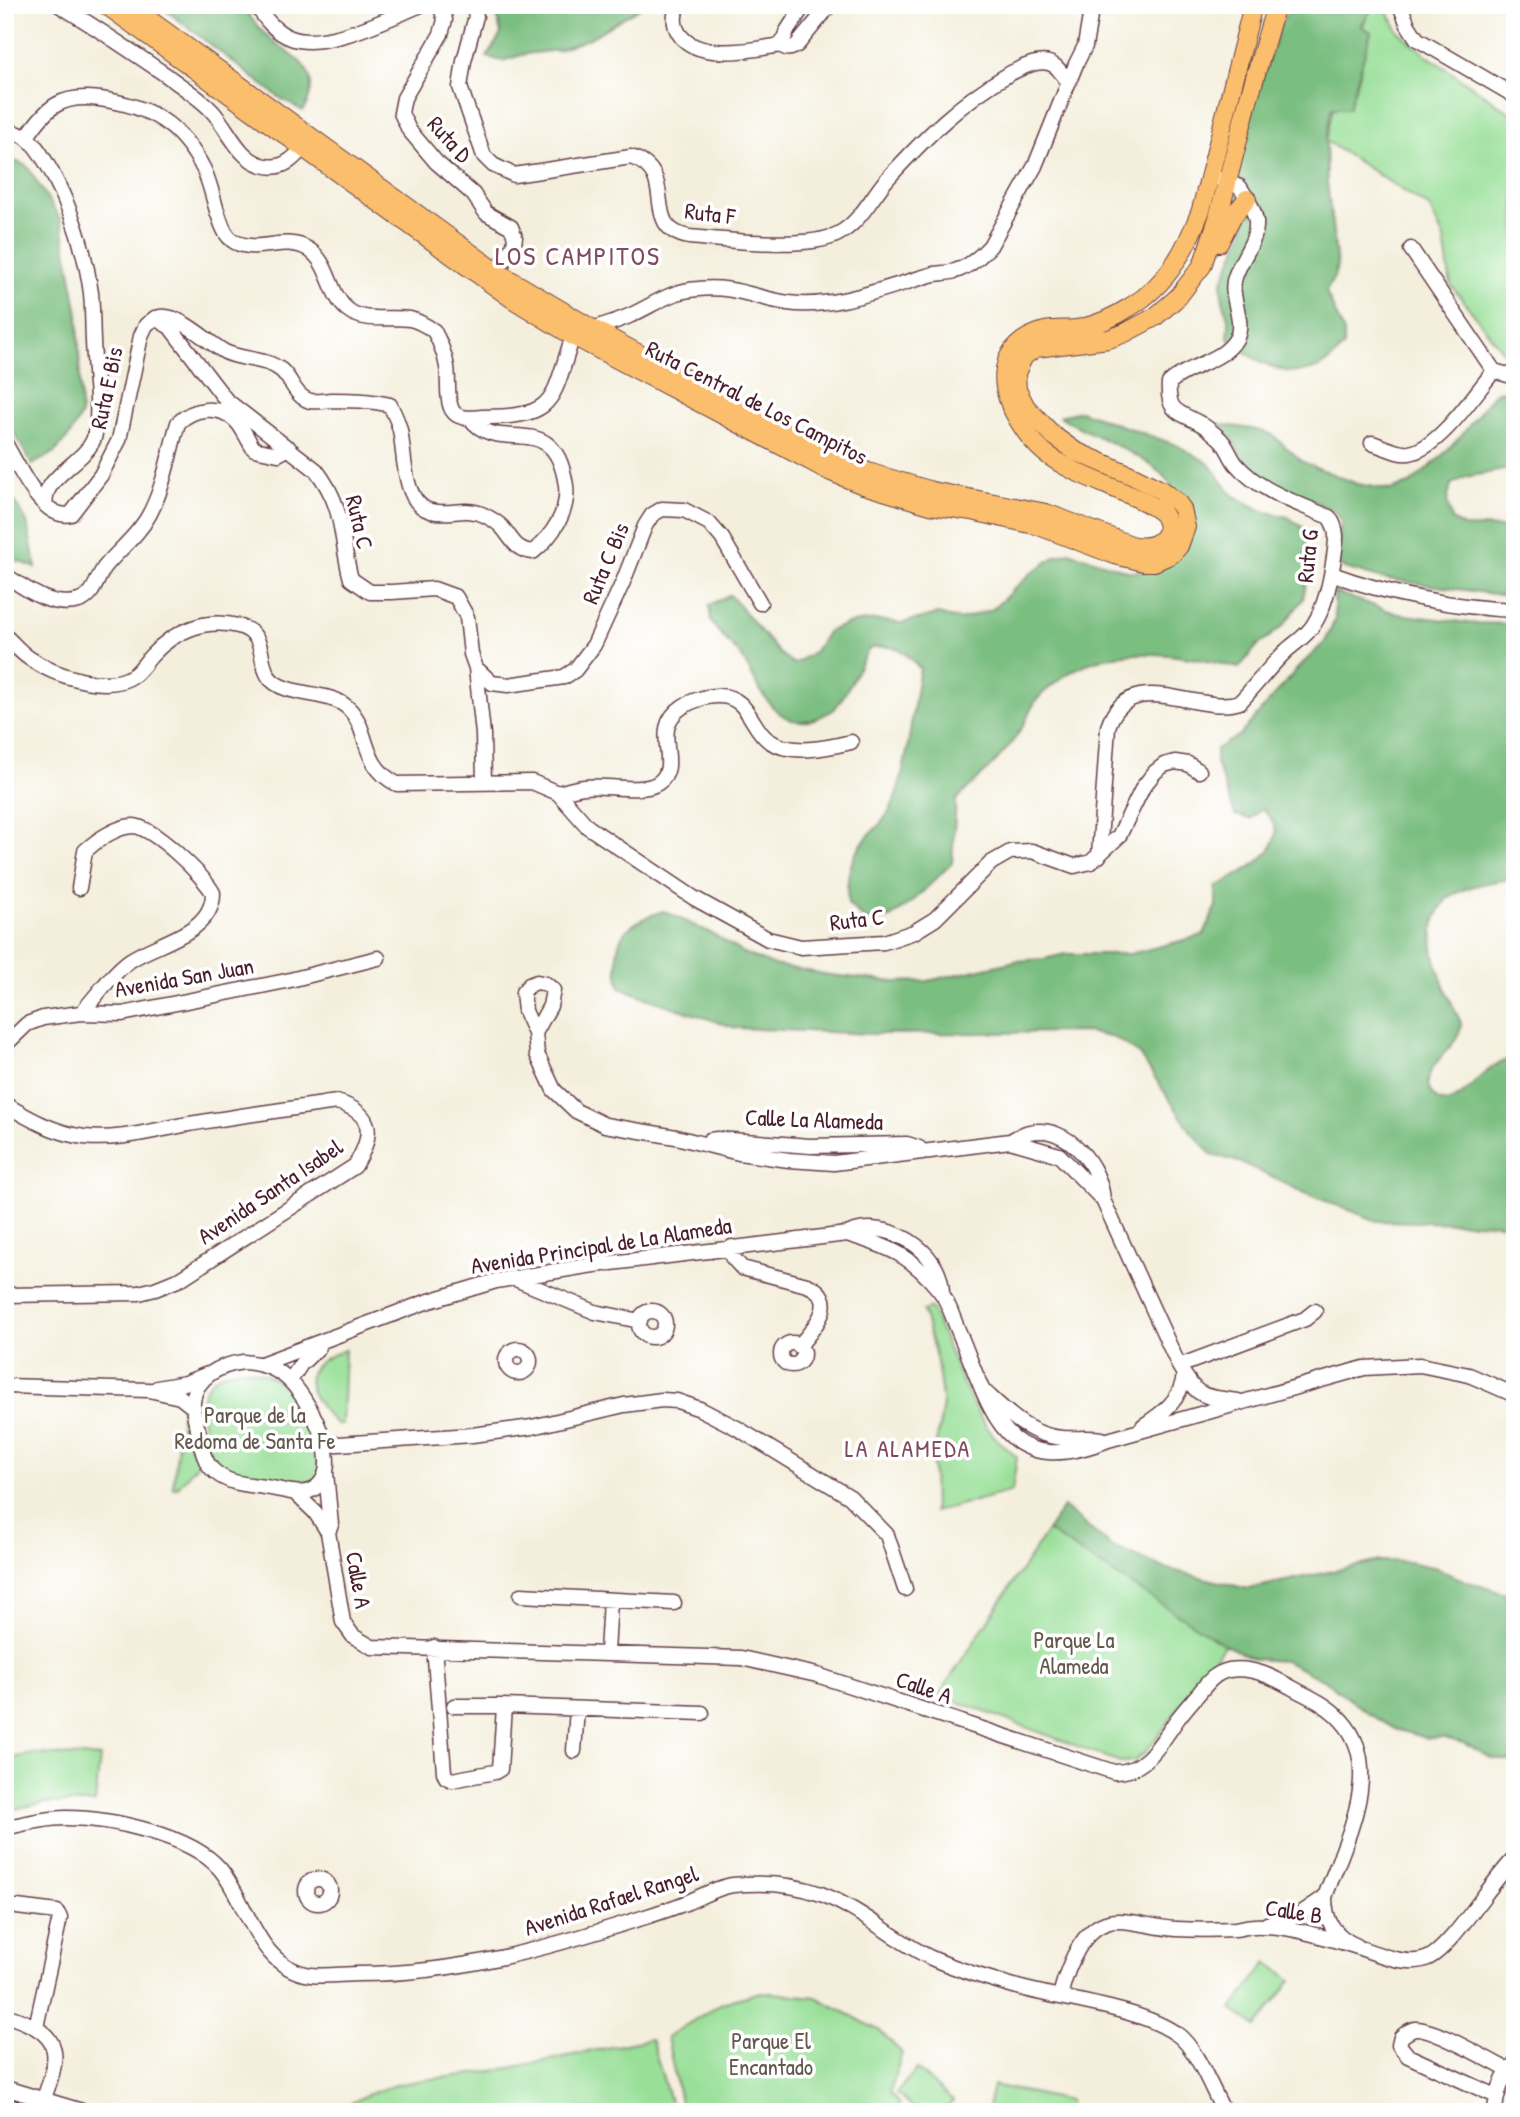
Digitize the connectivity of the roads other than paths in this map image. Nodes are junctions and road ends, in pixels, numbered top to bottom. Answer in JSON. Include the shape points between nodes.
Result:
{"nodes":[{"id":1,"x":59,"y":5,"type":"edge"},
{"id":2,"x":106,"y":5,"type":"edge"},
{"id":3,"x":129,"y":5,"type":"edge"},
{"id":4,"x":257,"y":5,"type":"edge"},
{"id":5,"x":421,"y":5,"type":"edge"},
{"id":6,"x":440,"y":5,"type":"edge"},
{"id":7,"x":473,"y":5,"type":"edge"},
{"id":8,"x":678,"y":5,"type":"edge"},
{"id":9,"x":804,"y":5,"type":"edge"},
{"id":10,"x":830,"y":5,"type":"edge"},
{"id":11,"x":1092,"y":5,"type":"edge"},
{"id":12,"x":1253,"y":5,"type":"edge"},
{"id":13,"x":1276,"y":5,"type":"edge"},
{"id":14,"x":1400,"y":5,"type":"edge"},
{"id":15,"x":781,"y":45,"type":"junction"},
{"id":16,"x":1069,"y":82,"type":"junction"},
{"id":17,"x":1515,"y":96,"type":"edge"},
{"id":18,"x":5,"y":130,"type":"edge"},
{"id":19,"x":27,"y":137,"type":"junction"},
{"id":20,"x":307,"y":142,"type":"junction"},
{"id":21,"x":1219,"y":179,"type":"junction"},
{"id":22,"x":1247,"y":199,"type":"junction"},
{"id":23,"x":1411,"y":249,"type":"dead end"},
{"id":24,"x":1202,"y":266,"type":"junction"},
{"id":25,"x":493,"y":278,"type":"junction"},
{"id":26,"x":155,"y":318,"type":"junction"},
{"id":27,"x":591,"y":328,"type":"junction"},
{"id":28,"x":573,"y":335,"type":"junction"},
{"id":29,"x":1494,"y":371,"type":"junction"},
{"id":30,"x":1515,"y":377,"type":"edge"},
{"id":31,"x":470,"y":418,"type":"junction"},
{"id":32,"x":5,"y":443,"type":"edge"},
{"id":33,"x":1372,"y":443,"type":"dead end"},
{"id":34,"x":289,"y":448,"type":"junction"},
{"id":35,"x":46,"y":505,"type":"junction"},
{"id":36,"x":1332,"y":574,"type":"junction"},
{"id":37,"x":5,"y":575,"type":"edge"},
{"id":38,"x":760,"y":603,"type":"dead end"},
{"id":39,"x":1515,"y":610,"type":"edge"},
{"id":40,"x":5,"y":636,"type":"edge"},
{"id":41,"x":476,"y":668,"type":"junction"},
{"id":42,"x":851,"y":742,"type":"dead end"},
{"id":43,"x":1199,"y":771,"type":"dead end"},
{"id":44,"x":484,"y":783,"type":"junction"},
{"id":45,"x":558,"y":793,"type":"junction"},
{"id":46,"x":1100,"y":856,"type":"junction"},
{"id":47,"x":79,"y":888,"type":"dead end"},
{"id":48,"x":378,"y":958,"type":"dead end"},
{"id":49,"x":82,"y":1013,"type":"junction"},
{"id":50,"x":534,"y":1032,"type":"dead end"},
{"id":51,"x":5,"y":1045,"type":"edge"},
{"id":52,"x":5,"y":1104,"type":"edge"},
{"id":53,"x":1010,"y":1140,"type":"junction"},
{"id":54,"x":701,"y":1142,"type":"junction"},
{"id":55,"x":1068,"y":1142,"type":"junction"},
{"id":56,"x":810,"y":1146,"type":"junction"},
{"id":57,"x":924,"y":1150,"type":"junction"},
{"id":58,"x":1059,"y":1155,"type":"junction"},
{"id":59,"x":810,"y":1161,"type":"junction"},
{"id":60,"x":1103,"y":1200,"type":"junction"},
{"id":61,"x":732,"y":1247,"type":"junction"},
{"id":62,"x":513,"y":1278,"type":"junction"},
{"id":63,"x":5,"y":1295,"type":"edge"},
{"id":64,"x":1315,"y":1311,"type":"dead end"},
{"id":65,"x":640,"y":1321,"type":"dead end"},
{"id":66,"x":329,"y":1340,"type":"junction"},
{"id":67,"x":799,"y":1346,"type":"dead end"},
{"id":68,"x":261,"y":1364,"type":"junction"},
{"id":69,"x":1182,"y":1371,"type":"junction"},
{"id":70,"x":208,"y":1374,"type":"junction"},
{"id":71,"x":290,"y":1381,"type":"junction"},
{"id":72,"x":5,"y":1386,"type":"edge"},
{"id":73,"x":149,"y":1390,"type":"junction"},
{"id":74,"x":985,"y":1392,"type":"junction"},
{"id":75,"x":1515,"y":1395,"type":"edge"},
{"id":76,"x":1243,"y":1401,"type":"junction"},
{"id":77,"x":194,"y":1408,"type":"junction"},
{"id":78,"x":1035,"y":1431,"type":"junction"},
{"id":79,"x":1126,"y":1436,"type":"junction"},
{"id":80,"x":1108,"y":1440,"type":"junction"},
{"id":81,"x":324,"y":1445,"type":"junction"},
{"id":82,"x":1028,"y":1448,"type":"junction"},
{"id":83,"x":326,"y":1474,"type":"junction"},
{"id":84,"x":295,"y":1492,"type":"junction"},
{"id":85,"x":328,"y":1532,"type":"junction"},
{"id":86,"x":905,"y":1589,"type":"dead end"},
{"id":87,"x":521,"y":1595,"type":"dead end"},
{"id":88,"x":610,"y":1600,"type":"junction"},
{"id":89,"x":674,"y":1603,"type":"dead end"},
{"id":90,"x":434,"y":1647,"type":"junction"},
{"id":91,"x":607,"y":1653,"type":"junction"},
{"id":92,"x":454,"y":1706,"type":"dead end"},
{"id":93,"x":504,"y":1706,"type":"junction"},
{"id":94,"x":577,"y":1709,"type":"junction"},
{"id":95,"x":702,"y":1713,"type":"dead end"},
{"id":96,"x":574,"y":1751,"type":"dead end"},
{"id":97,"x":5,"y":1828,"type":"edge"},
{"id":98,"x":1515,"y":1858,"type":"edge"},
{"id":99,"x":1325,"y":1897,"type":"junction"},
{"id":100,"x":18,"y":1907,"type":"dead end"},
{"id":101,"x":1262,"y":1926,"type":"junction"},
{"id":102,"x":1357,"y":1946,"type":"junction"},
{"id":103,"x":1060,"y":1996,"type":"junction"},
{"id":104,"x":5,"y":2015,"type":"edge"},
{"id":105,"x":36,"y":2026,"type":"junction"},
{"id":106,"x":1511,"y":2066,"type":"edge"},
{"id":107,"x":5,"y":2088,"type":"edge"},
{"id":108,"x":1496,"y":2096,"type":"junction"},
{"id":109,"x":5,"y":2105,"type":"edge"},
{"id":110,"x":42,"y":2106,"type":"edge"},
{"id":111,"x":26,"y":2112,"type":"edge"},
{"id":112,"x":85,"y":2112,"type":"edge"},
{"id":113,"x":1224,"y":2112,"type":"edge"},
{"id":114,"x":1495,"y":2112,"type":"edge"}],
"edges":[{"from":1,"to":20,"type":"street","via":[[198,97],[254,162],[281,166]]},
{"from":2,"to":20,"type":"main road","name":"Ruta Central de Los Campitos"},
{"from":3,"to":20,"type":"main road","name":"Ruta Central de Los Campitos"},
{"from":4,"to":5,"type":"street","via":[[282,34],[309,42],[357,30]]},
{"from":6,"to":25,"type":"street","name":"Ruta D","via":[[445,20],[441,34],[404,98],[401,113],[436,162],[473,194],[486,213],[511,227],[514,245]]},
{"from":7,"to":16,"type":"street","name":"Ruta F","via":[[476,16],[460,88],[484,156],[514,175],[639,160],[659,186],[662,220],[676,234],[690,237],[812,242],[840,234],[949,114],[989,85],[1045,62]]},
{"from":8,"to":15,"type":"street","via":[[674,22],[679,33],[700,50]]},
{"from":9,"to":15,"type":"street"},
{"from":10,"to":15,"type":"street","via":[[792,49]]},
{"from":11,"to":16,"type":"street","via":[[1085,46]]},
{"from":12,"to":21,"type":"main road","name":"Ruta Central de Los Campitos"},
{"from":13,"to":21,"type":"main road","name":"Ruta Central de Los Campitos"},
{"from":14,"to":17,"type":"street","via":[[1418,39]]},
{"from":16,"to":27,"type":"street","via":[[1035,166],[990,246],[968,265],[817,304],[788,303],[741,290],[696,289]]},
{"from":18,"to":19,"type":"street"},
{"from":19,"to":31,"type":"street","via":[[50,108],[77,97],[124,103],[165,120],[205,172],[225,233],[246,245],[308,248],[319,259],[346,309],[356,315],[411,320],[434,331],[447,363],[450,404],[454,413]]},
{"from":19,"to":35,"type":"street","via":[[74,219],[91,295],[95,435],[90,448],[47,490]]},
{"from":20,"to":25,"type":"main road","name":"Ruta Central de Los Campitos"},
{"from":21,"to":22,"type":"street","via":[[1240,187]]},
{"from":21,"to":24,"type":"main road","name":"Ruta Central de Los Campitos","via":[[1218,218]]},
{"from":21,"to":27,"type":"main road","name":"Ruta Central de Los Campitos","via":[[1176,264],[1152,291],[1097,324],[1032,334],[1009,354],[1005,367],[1004,387],[1013,410],[1044,451],[1145,502],[1167,520],[1166,534],[1150,547],[1134,546],[1029,509],[932,491],[868,472]]},
{"from":22,"to":24,"type":"main road"},
{"from":22,"to":36,"type":"street","name":"Ruta G","via":[[1256,221],[1233,283],[1240,324],[1237,338],[1226,352],[1179,373],[1169,383],[1168,398],[1173,410],[1204,425],[1223,441],[1236,463],[1255,481],[1329,517],[1337,533]]},
{"from":23,"to":29,"type":"street"},
{"from":24,"to":28,"type":"main road","name":"Ruta Central de Los Campitos","via":[[1155,317],[1109,339],[1036,348],[1024,356],[1016,373],[1017,390],[1026,407],[1054,436],[1161,490],[1182,509],[1186,527],[1179,546],[1154,562],[1115,555],[1021,521],[930,505],[863,485]]},
{"from":25,"to":27,"type":"main road","name":"Ruta Central de Los Campitos"},
{"from":25,"to":28,"type":"main road","name":"Ruta Central de Los Campitos"},
{"from":26,"to":31,"type":"street","via":[[175,320],[226,352],[271,364],[303,398],[390,405],[400,429],[411,493],[418,503],[429,511],[480,513],[500,524],[523,551],[534,552],[561,519],[567,493],[564,468],[544,442],[477,428]]},
{"from":26,"to":34,"type":"street","via":[[187,346],[226,400]]},
{"from":26,"to":35,"type":"street","name":"Ruta E Bis","via":[[141,336],[119,440],[101,475],[71,514],[66,516]]},
{"from":27,"to":28,"type":"street"},
{"from":28,"to":31,"type":"street","via":[[545,405],[508,418]]},
{"from":29,"to":30,"type":"street"},
{"from":29,"to":33,"type":"street","via":[[1423,448],[1407,454]]},
{"from":32,"to":35,"type":"street","via":[[29,486]]},
{"from":34,"to":37,"type":"street","via":[[278,454],[254,449],[236,421],[222,412],[208,409],[187,414],[178,423],[149,516],[102,570],[93,591],[81,601],[57,602]]},
{"from":34,"to":41,"type":"street","name":"Ruta C","via":[[316,470],[337,504],[351,579],[370,592],[434,589],[456,597],[467,617]]},
{"from":36,"to":39,"type":"street","via":[[1401,593]]},
{"from":36,"to":46,"type":"street","name":"Ruta G","via":[[1313,626],[1240,702],[1217,705],[1153,695],[1119,708],[1108,727]]},
{"from":38,"to":41,"type":"street","name":"Ruta C Bis","via":[[709,523],[684,510],[662,509],[645,526],[594,645],[575,670],[564,677],[508,685],[492,683]]},
{"from":40,"to":44,"type":"street","via":[[29,658],[97,684],[134,675],[168,638],[185,629],[241,627],[254,634],[267,676],[277,685],[340,702],[353,712],[372,762],[384,778],[397,784]]},
{"from":41,"to":44,"type":"street","name":"Ruta C"},
{"from":42,"to":45,"type":"street","via":[[827,748],[778,746],[765,739],[744,707],[717,696],[689,703],[668,719],[669,768],[652,787],[584,787]]},
{"from":43,"to":46,"type":"street","via":[[1175,762],[1155,772],[1119,836]]},
{"from":44,"to":45,"type":"street","via":[[532,782]]},
{"from":45,"to":46,"type":"street","name":"Ruta C","via":[[588,827],[694,898],[768,939],[801,947],[884,942],[914,932],[935,919],[991,863],[1010,852],[1032,851],[1074,866]]},
{"from":47,"to":49,"type":"street","via":[[85,851],[107,836],[136,826],[167,846],[213,893],[207,915],[187,932],[130,961]]},
{"from":48,"to":49,"type":"street","name":"Avenida San Juan","via":[[121,1014]]},
{"from":49,"to":51,"type":"street","name":"Avenida San Juan","via":[[27,1024]]},
{"from":50,"to":54,"type":"street","name":"Calle La Alameda","via":[[547,1079],[576,1111],[606,1125]]},
{"from":52,"to":63,"type":"street","name":"Avenida Santa Isabel","via":[[53,1129],[102,1138],[337,1102],[360,1113],[369,1138],[355,1166],[180,1279],[139,1293]]},
{"from":53,"to":55,"type":"street","name":"Calle La Alameda","via":[[1044,1131]]},
{"from":53,"to":57,"type":"street","name":"Calle La Alameda"},
{"from":53,"to":58,"type":"street","name":"Calle La Alameda"},
{"from":54,"to":56,"type":"street","name":"Calle La Alameda","via":[[718,1139]]},
{"from":54,"to":59,"type":"street","name":"Calle La Alameda","via":[[739,1153]]},
{"from":55,"to":58,"type":"street"},
{"from":55,"to":60,"type":"street","name":"Calle La Alameda","via":[[1089,1160]]},
{"from":56,"to":57,"type":"street","name":"Calle La Alameda","via":[[907,1144]]},
{"from":56,"to":59,"type":"street"},
{"from":57,"to":59,"type":"street","name":"Calle La Alameda","via":[[834,1163]]},
{"from":58,"to":60,"type":"street","name":"Calle La Alameda"},
{"from":60,"to":69,"type":"street","name":"Calle La Alameda"},
{"from":61,"to":62,"type":"street","name":"Avenida Principal de La Alameda"},
{"from":61,"to":67,"type":"street","via":[[732,1257],[742,1268],[807,1285],[819,1293],[822,1316]]},
{"from":61,"to":74,"type":"street","name":"Avenida Principal de La Alameda","via":[[847,1234],[901,1245],[942,1293]]},
{"from":62,"to":65,"type":"street","via":[[595,1311]]},
{"from":62,"to":66,"type":"street","name":"Avenida Principal de La Alameda","via":[[452,1293]]},
{"from":64,"to":69,"type":"street"},
{"from":66,"to":68,"type":"street","name":"Avenida Principal de La Alameda"},
{"from":66,"to":71,"type":"street","name":"Avenida Principal de La Alameda","via":[[300,1364]]},
{"from":68,"to":70,"type":"street","via":[[231,1364]]},
{"from":68,"to":71,"type":"street"},
{"from":69,"to":76,"type":"street","name":"Calle La Alameda","via":[[1192,1390]]},
{"from":69,"to":79,"type":"street","via":[[1183,1387],[1177,1398]]},
{"from":70,"to":73,"type":"street"},
{"from":70,"to":77,"type":"street","via":[[197,1389]]},
{"from":71,"to":81,"type":"street","via":[[314,1415]]},
{"from":72,"to":73,"type":"street"},
{"from":73,"to":77,"type":"street","via":[[180,1397]]},
{"from":74,"to":78,"type":"street","name":"Avenida Principal de La Alameda"},
{"from":74,"to":82,"type":"street","name":"Avenida Principal de La Alameda","via":[[996,1420]]},
{"from":75,"to":76,"type":"street","name":"Avenida Principal de La Alameda","via":[[1469,1376],[1420,1365],[1338,1373]]},
{"from":76,"to":79,"type":"street","name":"Avenida Principal de La Alameda"},
{"from":77,"to":84,"type":"street","via":[[203,1452],[214,1471],[237,1484]]},
{"from":78,"to":80,"type":"street","name":"Avenida Principal de La Alameda","via":[[1055,1437]]},
{"from":78,"to":82,"type":"street"},
{"from":79,"to":80,"type":"street","name":"Avenida Principal de La Alameda"},
{"from":80,"to":82,"type":"street","name":"Avenida Principal de La Alameda","via":[[1062,1453]]},
{"from":81,"to":83,"type":"street"},
{"from":81,"to":86,"type":"street","via":[[472,1435],[532,1427],[624,1405],[677,1401],[737,1427],[850,1497],[887,1535]]},
{"from":83,"to":84,"type":"street","via":[[311,1490]]},
{"from":83,"to":85,"type":"street","name":"Calle A"},
{"from":84,"to":85,"type":"street","name":"Calle A"},
{"from":85,"to":90,"type":"street","name":"Calle A","via":[[347,1630],[372,1647]]},
{"from":87,"to":88,"type":"street"},
{"from":88,"to":89,"type":"street"},
{"from":88,"to":91,"type":"street"},
{"from":90,"to":91,"type":"street","name":"Calle A"},
{"from":90,"to":93,"type":"street","via":[[446,1777],[452,1780],[500,1769]]},
{"from":91,"to":99,"type":"street","name":"Calle A","via":[[741,1658],[777,1664],[1114,1773],[1133,1769],[1151,1757],[1215,1675],[1227,1670],[1266,1674],[1331,1710],[1351,1733],[1359,1754],[1359,1802]]},
{"from":92,"to":93,"type":"street"},
{"from":93,"to":94,"type":"street"},
{"from":94,"to":95,"type":"street"},
{"from":94,"to":96,"type":"street"},
{"from":97,"to":103,"type":"street","name":"Avenida Rafael Rangel","via":[[52,1819],[86,1819],[188,1845],[219,1869],[275,1958],[289,1969],[309,1975],[390,1974],[468,1965],[575,1939],[727,1886],[765,1884],[822,1894],[931,1958],[1015,1987]]},
{"from":98,"to":102,"type":"street","name":"Calle B","via":[[1428,1958],[1403,1960]]},
{"from":99,"to":101,"type":"street","via":[[1300,1914]]},
{"from":99,"to":102,"type":"street","via":[[1331,1927]]},
{"from":100,"to":105,"type":"street","via":[[57,1912],[60,1918]]},
{"from":101,"to":102,"type":"street","name":"Calle B"},
{"from":101,"to":103,"type":"street","name":"Calle B","via":[[1201,1930],[1104,1923],[1084,1939]]},
{"from":103,"to":113,"type":"street","name":"Avenida Rafael Rangel","via":[[1140,2017],[1182,2038]]},
{"from":104,"to":105,"type":"street"},
{"from":105,"to":110,"type":"street","via":[[54,2048],[51,2083]]},
{"from":106,"to":108,"type":"street"},
{"from":106,"to":108,"type":"street","via":[[1423,2029],[1401,2037],[1403,2053]]},
{"from":107,"to":110,"type":"street"},
{"from":108,"to":114,"type":"street"},
{"from":109,"to":111,"type":"street"},
{"from":110,"to":112,"type":"street"}]}
